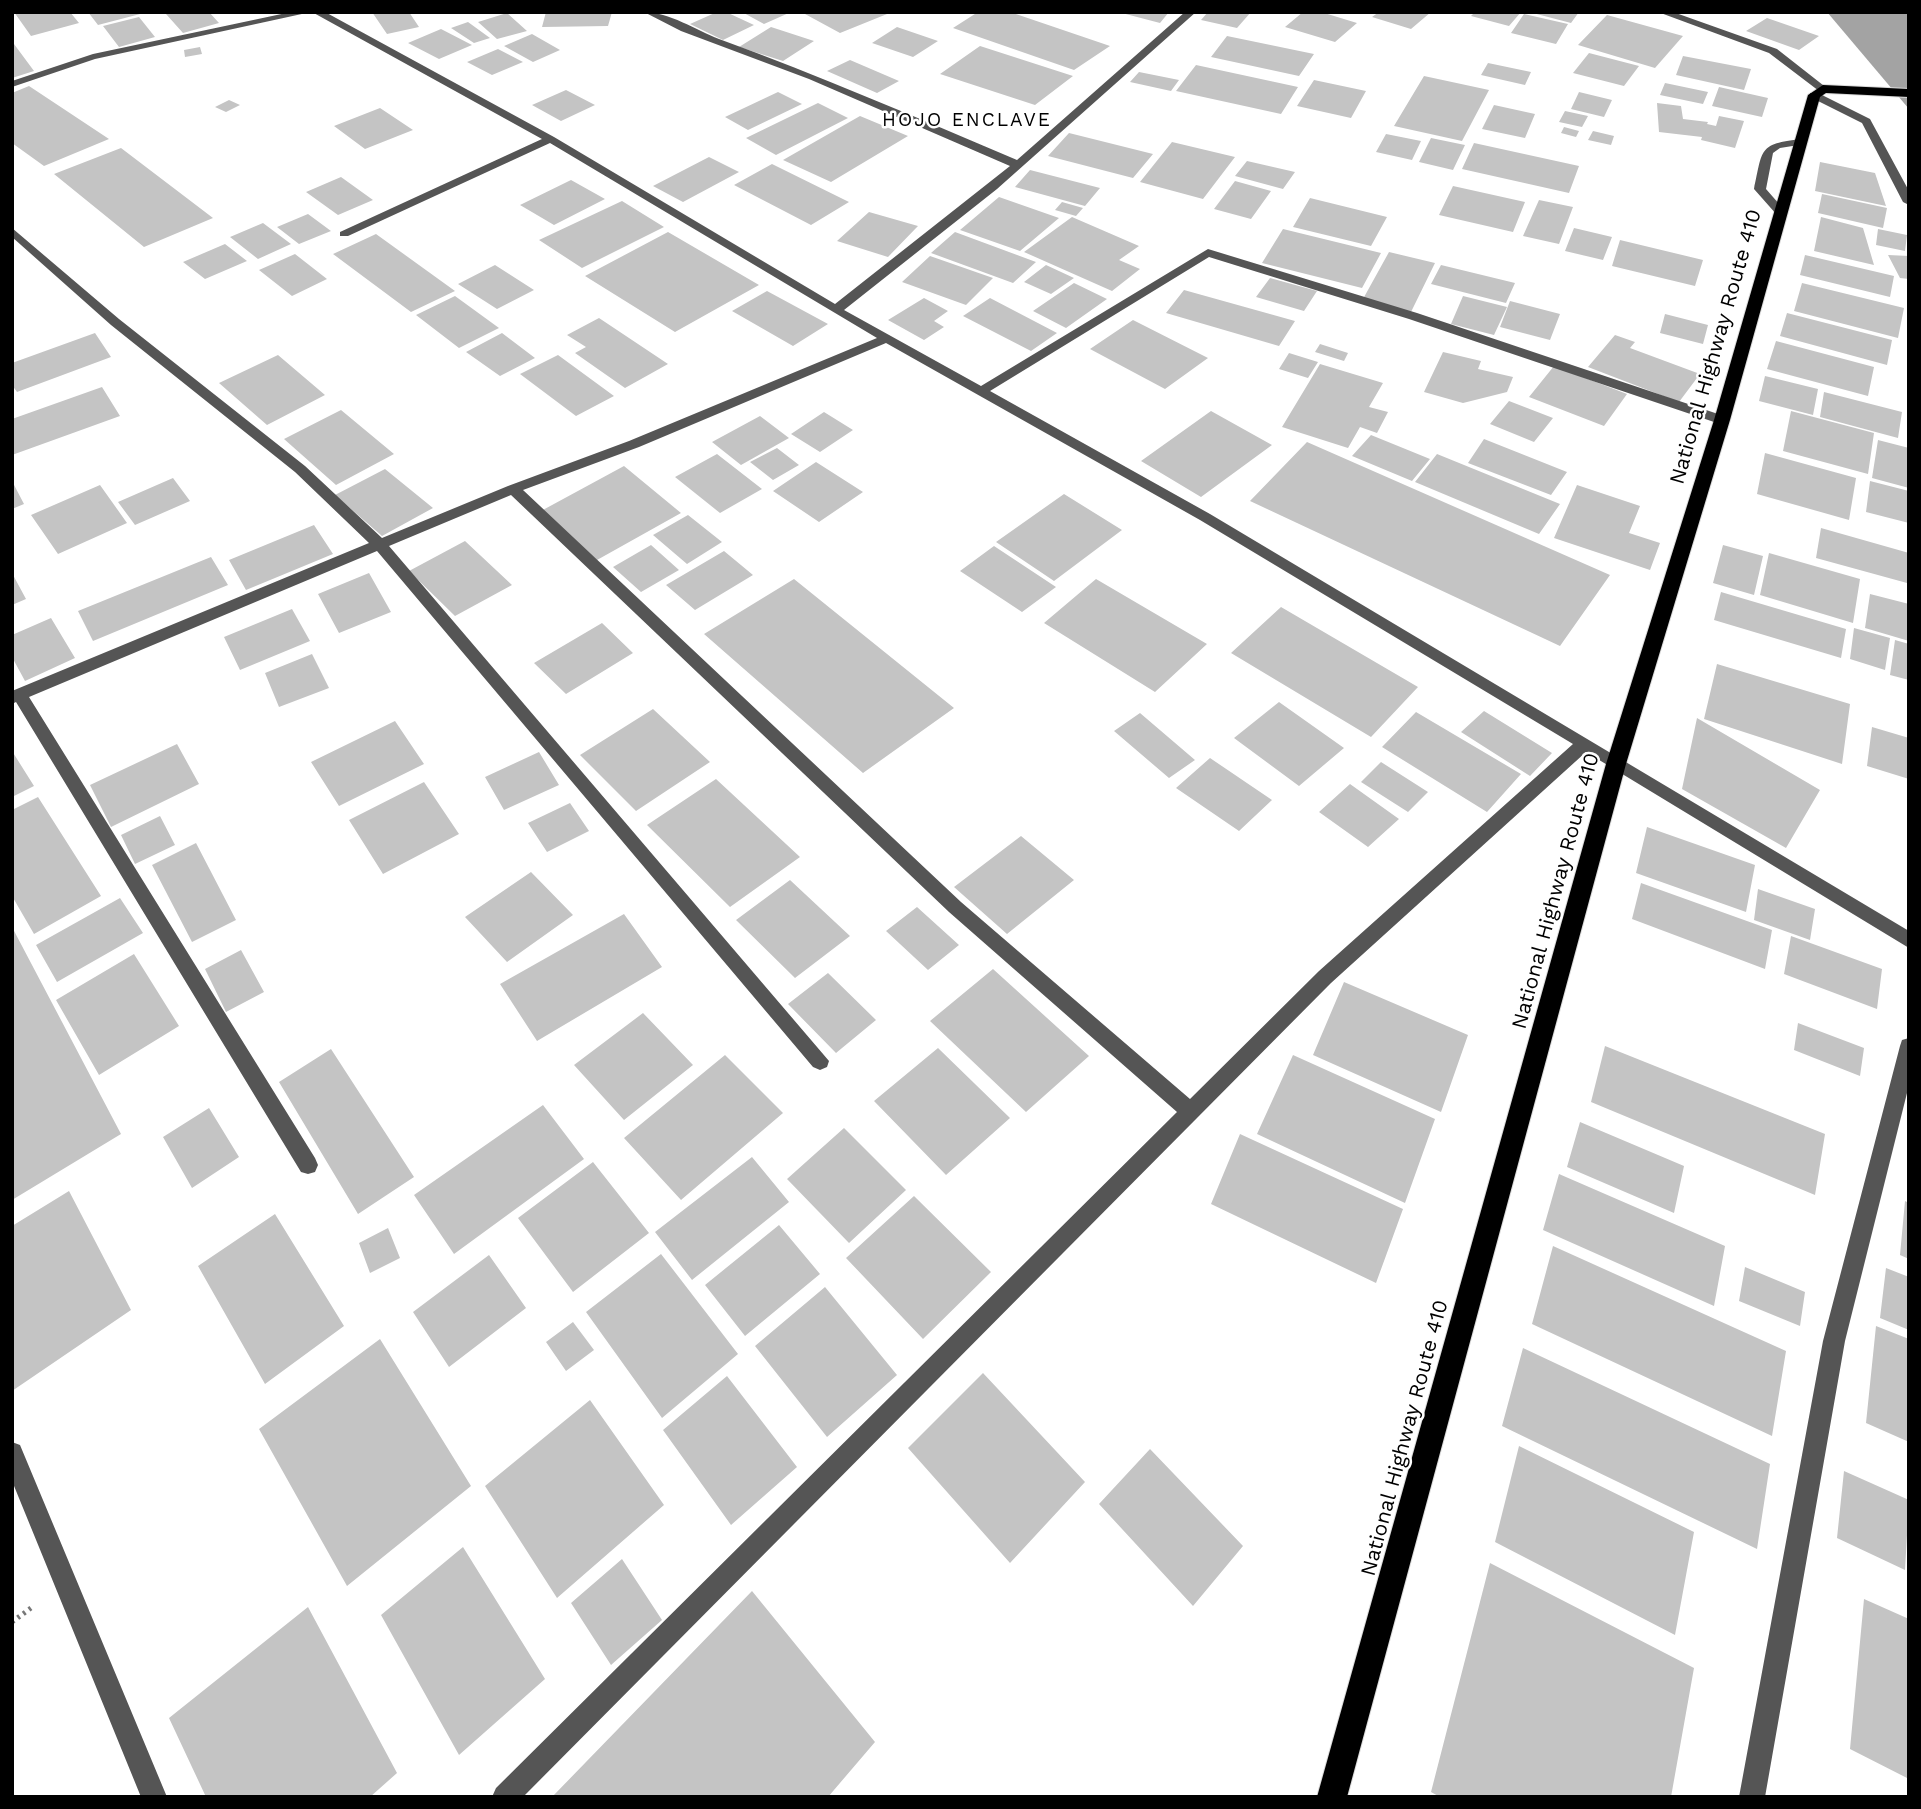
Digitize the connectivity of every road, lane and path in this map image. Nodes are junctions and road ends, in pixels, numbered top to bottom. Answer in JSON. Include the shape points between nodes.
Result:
{"nodes":[{"id":1,"x":306,"y":12,"type":"edge"},
{"id":2,"x":317,"y":12,"type":"edge"},
{"id":3,"x":649,"y":12,"type":"edge"},
{"id":4,"x":1192,"y":12,"type":"edge"},
{"id":5,"x":1663,"y":12,"type":"edge"},
{"id":6,"x":12,"y":84,"type":"edge"},
{"id":7,"x":1819,"y":92,"type":"junction"},
{"id":8,"x":1909,"y":93,"type":"edge"},
{"id":9,"x":550,"y":139,"type":"junction"},
{"id":10,"x":1801,"y":142,"type":"junction"},
{"id":11,"x":1018,"y":165,"type":"junction"},
{"id":12,"x":1909,"y":202,"type":"edge"},
{"id":13,"x":1781,"y":214,"type":"junction"},
{"id":14,"x":12,"y":231,"type":"edge"},
{"id":15,"x":344,"y":234,"type":"dead end"},
{"id":16,"x":836,"y":310,"type":"junction"},
{"id":17,"x":886,"y":339,"type":"junction"},
{"id":18,"x":981,"y":391,"type":"junction"},
{"id":19,"x":1722,"y":420,"type":"junction"},
{"id":20,"x":513,"y":489,"type":"junction"},
{"id":21,"x":381,"y":546,"type":"junction"},
{"id":22,"x":16,"y":696,"type":"edge"},
{"id":23,"x":1585,"y":743,"type":"junction"},
{"id":24,"x":1616,"y":764,"type":"junction"},
{"id":25,"x":1909,"y":940,"type":"edge"},
{"id":26,"x":1909,"y":1046,"type":"edge"},
{"id":27,"x":820,"y":1061,"type":"dead end"},
{"id":28,"x":1189,"y":1111,"type":"junction"},
{"id":29,"x":307,"y":1165,"type":"dead end"},
{"id":30,"x":12,"y":1453,"type":"edge"},
{"id":31,"x":154,"y":1797,"type":"edge"},
{"id":32,"x":505,"y":1797,"type":"edge"},
{"id":33,"x":1332,"y":1797,"type":"edge"},
{"id":34,"x":1752,"y":1797,"type":"edge"}],
"edges":[{"from":1,"to":6,"type":"street","via":[[93,57]]},
{"from":2,"to":9,"type":"street"},
{"from":3,"to":11,"type":"street"},
{"from":4,"to":11,"type":"street"},
{"from":5,"to":7,"type":"street","via":[[1773,51]]},
{"from":7,"to":8,"type":"highway"},
{"from":7,"to":10,"type":"highway","name":"National Highway Route 410"},
{"from":7,"to":12,"type":"street","via":[[1866,121]]},
{"from":9,"to":15,"type":"street"},
{"from":9,"to":16,"type":"street"},
{"from":10,"to":13,"type":"highway","name":"National Highway Route 410"},
{"from":10,"to":13,"type":"street","via":[[1777,145],[1768,152],[1760,189]]},
{"from":11,"to":16,"type":"street"},
{"from":13,"to":19,"type":"highway","name":"National Highway Route 410"},
{"from":14,"to":21,"type":"street","via":[[115,322],[300,470]]},
{"from":16,"to":17,"type":"street"},
{"from":17,"to":18,"type":"street"},
{"from":17,"to":20,"type":"street"},
{"from":18,"to":19,"type":"street","via":[[1208,253]]},
{"from":18,"to":23,"type":"street","via":[[1205,517]]},
{"from":19,"to":24,"type":"highway","name":"National Highway Route 410"},
{"from":20,"to":21,"type":"street"},
{"from":20,"to":28,"type":"street","via":[[956,907]]},
{"from":21,"to":22,"type":"street"},
{"from":21,"to":27,"type":"street"},
{"from":22,"to":29,"type":"street"},
{"from":23,"to":24,"type":"street"},
{"from":23,"to":28,"type":"street","via":[[1325,977]]},
{"from":24,"to":25,"type":"street"},
{"from":24,"to":33,"type":"highway","name":"National Highway Route 410"},
{"from":26,"to":34,"type":"street","via":[[1834,1341]]},
{"from":28,"to":32,"type":"street"},
{"from":30,"to":31,"type":"street"}]}
